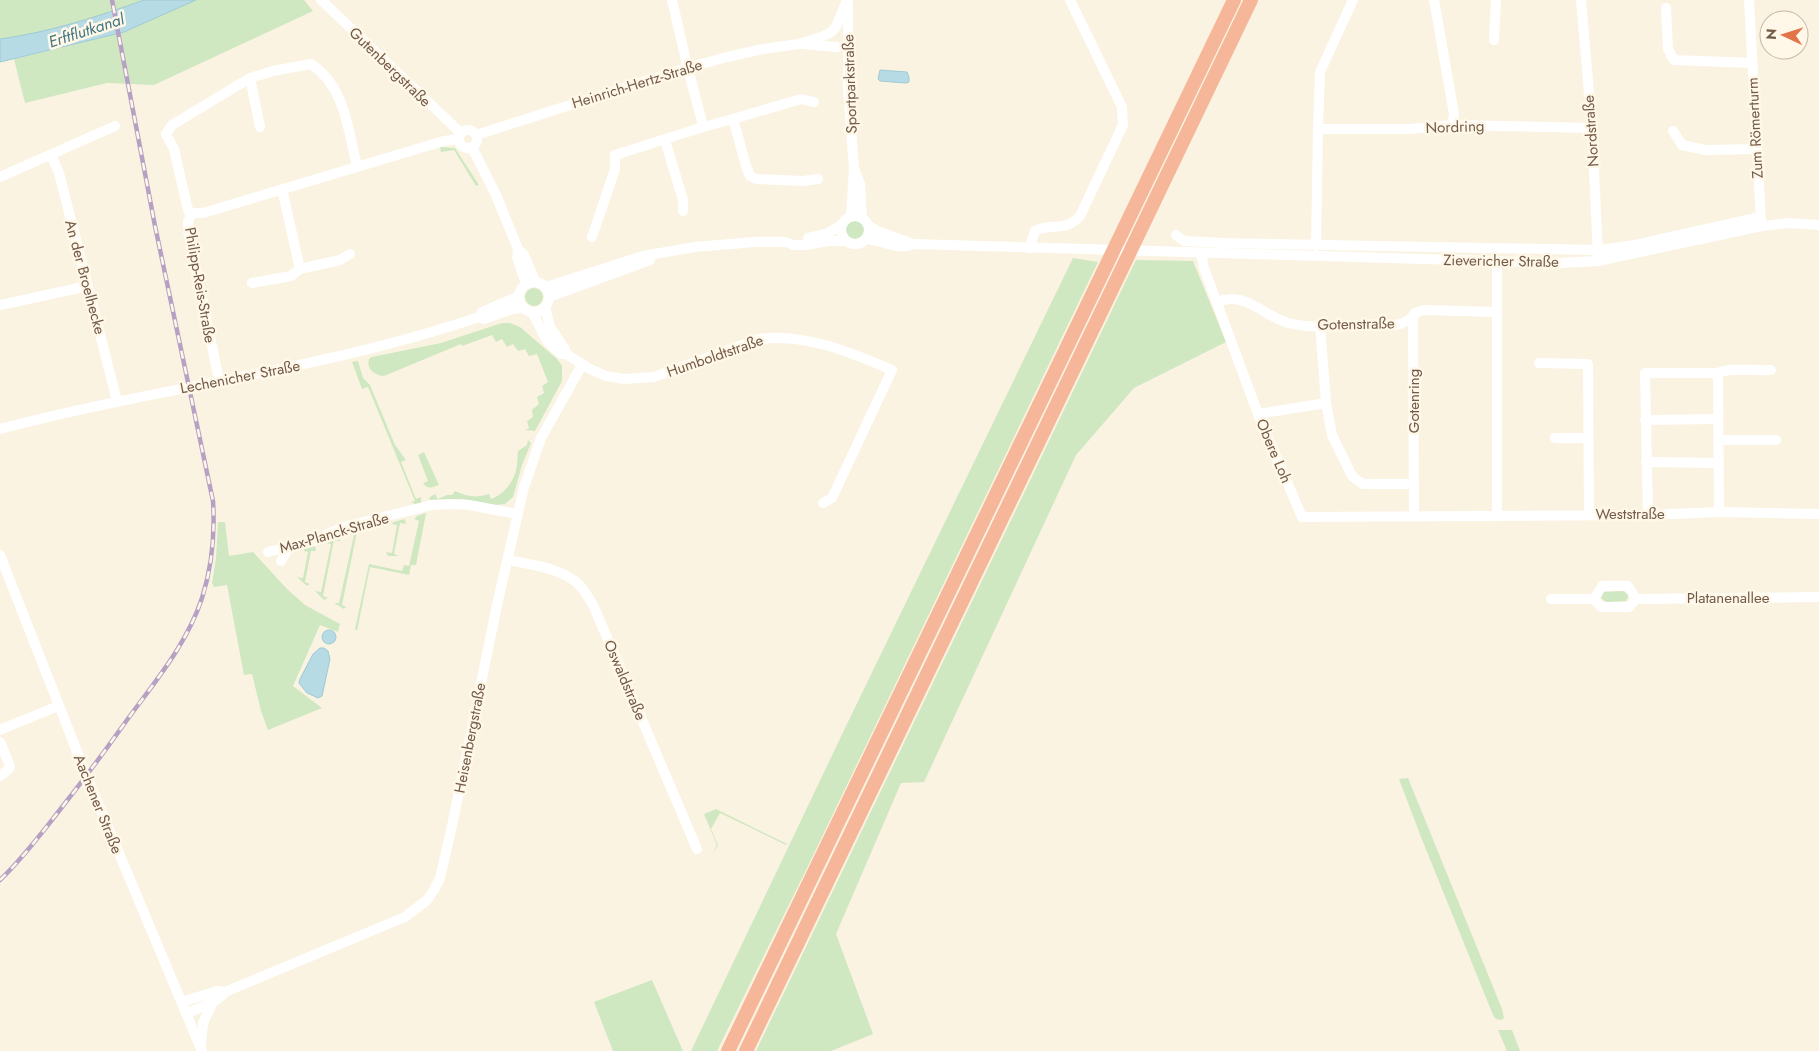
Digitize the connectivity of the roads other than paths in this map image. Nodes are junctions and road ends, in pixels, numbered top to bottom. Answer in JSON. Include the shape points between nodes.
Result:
{"nodes":[{"id":1,"x":321,"y":0,"type":"edge"},
{"id":2,"x":672,"y":0,"type":"edge"},
{"id":3,"x":848,"y":0,"type":"edge"},
{"id":4,"x":1070,"y":0,"type":"edge"},
{"id":5,"x":1234,"y":0,"type":"edge"},
{"id":6,"x":1251,"y":0,"type":"edge"},
{"id":7,"x":1353,"y":0,"type":"edge"},
{"id":8,"x":1434,"y":0,"type":"edge"},
{"id":9,"x":1496,"y":0,"type":"edge"},
{"id":10,"x":1581,"y":0,"type":"edge"},
{"id":11,"x":1749,"y":0,"type":"edge"},
{"id":12,"x":1666,"y":8,"type":"dead end"},
{"id":13,"x":1494,"y":40,"type":"dead end"},
{"id":14,"x":799,"y":44,"type":"junction"},
{"id":15,"x":837,"y":47,"type":"dead end"},
{"id":16,"x":1752,"y":63,"type":"junction"},
{"id":17,"x":687,"y":68,"type":"junction"},
{"id":18,"x":250,"y":78,"type":"junction"},
{"id":19,"x":814,"y":102,"type":"dead end"},
{"id":20,"x":733,"y":119,"type":"junction"},
{"id":21,"x":1452,"y":125,"type":"junction"},
{"id":22,"x":115,"y":126,"type":"dead end"},
{"id":23,"x":703,"y":126,"type":"junction"},
{"id":24,"x":260,"y":127,"type":"dead end"},
{"id":25,"x":1592,"y":128,"type":"junction"},
{"id":26,"x":1318,"y":129,"type":"junction"},
{"id":27,"x":1673,"y":130,"type":"dead end"},
{"id":28,"x":476,"y":135,"type":"junction"},
{"id":29,"x":460,"y":136,"type":"junction"},
{"id":30,"x":665,"y":140,"type":"junction"},
{"id":31,"x":472,"y":147,"type":"junction"},
{"id":32,"x":1757,"y":150,"type":"junction"},
{"id":33,"x":51,"y":155,"type":"junction"},
{"id":34,"x":356,"y":166,"type":"junction"},
{"id":35,"x":854,"y":168,"type":"junction"},
{"id":36,"x":0,"y":177,"type":"edge"},
{"id":37,"x":818,"y":179,"type":"dead end"},
{"id":38,"x":282,"y":189,"type":"junction"},
{"id":39,"x":682,"y":211,"type":"dead end"},
{"id":40,"x":192,"y":213,"type":"junction"},
{"id":41,"x":850,"y":216,"type":"junction"},
{"id":42,"x":862,"y":218,"type":"junction"},
{"id":43,"x":1761,"y":221,"type":"junction"},
{"id":44,"x":1819,"y":224,"type":"edge"},
{"id":45,"x":841,"y":225,"type":"junction"},
{"id":46,"x":869,"y":226,"type":"junction"},
{"id":47,"x":1176,"y":235,"type":"dead end"},
{"id":48,"x":592,"y":237,"type":"dead end"},
{"id":49,"x":866,"y":239,"type":"junction"},
{"id":50,"x":845,"y":241,"type":"junction"},
{"id":51,"x":786,"y":242,"type":"junction"},
{"id":52,"x":914,"y":244,"type":"junction"},
{"id":53,"x":1316,"y":246,"type":"junction"},
{"id":54,"x":1030,"y":248,"type":"junction"},
{"id":55,"x":1598,"y":250,"type":"junction"},
{"id":56,"x":670,"y":252,"type":"junction"},
{"id":57,"x":1201,"y":253,"type":"junction"},
{"id":58,"x":350,"y":254,"type":"dead end"},
{"id":59,"x":1598,"y":261,"type":"junction"},
{"id":60,"x":1497,"y":262,"type":"junction"},
{"id":61,"x":300,"y":269,"type":"junction"},
{"id":62,"x":252,"y":283,"type":"dead end"},
{"id":63,"x":530,"y":283,"type":"junction"},
{"id":64,"x":88,"y":286,"type":"junction"},
{"id":65,"x":546,"y":287,"type":"junction"},
{"id":66,"x":519,"y":296,"type":"junction"},
{"id":67,"x":549,"y":297,"type":"junction"},
{"id":68,"x":1218,"y":302,"type":"junction"},
{"id":69,"x":0,"y":304,"type":"edge"},
{"id":70,"x":545,"y":307,"type":"junction"},
{"id":71,"x":528,"y":310,"type":"junction"},
{"id":72,"x":1496,"y":312,"type":"junction"},
{"id":73,"x":479,"y":317,"type":"junction"},
{"id":74,"x":1413,"y":317,"type":"junction"},
{"id":75,"x":1320,"y":325,"type":"junction"},
{"id":76,"x":566,"y":354,"type":"junction"},
{"id":77,"x":1539,"y":363,"type":"dead end"},
{"id":78,"x":582,"y":366,"type":"junction"},
{"id":79,"x":1770,"y":370,"type":"dead end"},
{"id":80,"x":1718,"y":374,"type":"junction"},
{"id":81,"x":219,"y":380,"type":"junction"},
{"id":82,"x":116,"y":401,"type":"junction"},
{"id":83,"x":1326,"y":403,"type":"junction"},
{"id":84,"x":1258,"y":414,"type":"junction"},
{"id":85,"x":1718,"y":419,"type":"junction"},
{"id":86,"x":1645,"y":420,"type":"junction"},
{"id":87,"x":0,"y":429,"type":"edge"},
{"id":88,"x":1555,"y":438,"type":"dead end"},
{"id":89,"x":1587,"y":438,"type":"junction"},
{"id":90,"x":1719,"y":440,"type":"junction"},
{"id":91,"x":1776,"y":440,"type":"dead end"},
{"id":92,"x":1646,"y":462,"type":"junction"},
{"id":93,"x":1719,"y":462,"type":"junction"},
{"id":94,"x":1414,"y":484,"type":"junction"},
{"id":95,"x":822,"y":503,"type":"dead end"},
{"id":96,"x":1719,"y":512,"type":"junction"},
{"id":97,"x":518,"y":514,"type":"junction"},
{"id":98,"x":1588,"y":514,"type":"junction"},
{"id":99,"x":1819,"y":514,"type":"edge"},
{"id":100,"x":1648,"y":515,"type":"junction"},
{"id":101,"x":1414,"y":516,"type":"junction"},
{"id":102,"x":1442,"y":516,"type":"joint"},
{"id":103,"x":1498,"y":516,"type":"junction"},
{"id":104,"x":289,"y":547,"type":"junction"},
{"id":105,"x":268,"y":552,"type":"dead end"},
{"id":106,"x":0,"y":555,"type":"edge"},
{"id":107,"x":508,"y":560,"type":"junction"},
{"id":108,"x":281,"y":561,"type":"dead end"},
{"id":109,"x":1819,"y":597,"type":"edge"},
{"id":110,"x":1551,"y":599,"type":"dead end"},
{"id":111,"x":1594,"y":599,"type":"junction"},
{"id":112,"x":1636,"y":599,"type":"junction"},
{"id":113,"x":58,"y":706,"type":"junction"},
{"id":114,"x":0,"y":730,"type":"edge"},
{"id":115,"x":0,"y":742,"type":"edge"},
{"id":116,"x":0,"y":776,"type":"edge"},
{"id":117,"x":697,"y":849,"type":"dead end"},
{"id":118,"x":225,"y":992,"type":"junction"},
{"id":119,"x":182,"y":1002,"type":"junction"},
{"id":120,"x":212,"y":1004,"type":"junction"},
{"id":121,"x":187,"y":1013,"type":"junction"},
{"id":122,"x":201,"y":1049,"type":"edge"},
{"id":123,"x":728,"y":1051,"type":"edge"},
{"id":124,"x":746,"y":1051,"type":"edge"}],
"edges":[{"from":1,"to":29,"type":"street","name":"Gutenbergstraße"},
{"from":2,"to":17,"type":"street"},
{"from":3,"to":14,"type":"street","name":"Heinrich-Hertz-Straße","via":[[830,34]]},
{"from":3,"to":35,"type":"street","name":"Sportparkstraße","via":[[848,88]]},
{"from":4,"to":54,"type":"street","via":[[1122,107],[1123,125],[1080,216],[1068,225],[1034,231]]},
{"from":5,"to":123,"type":"highway"},
{"from":6,"to":124,"type":"highway"},
{"from":7,"to":26,"type":"street","via":[[1320,72]]},
{"from":8,"to":21,"type":"street","via":[[1454,114]]},
{"from":9,"to":13,"type":"street"},
{"from":10,"to":25,"type":"street","name":"Nordstraße"},
{"from":11,"to":16,"type":"street","name":"Zum Römerturm"},
{"from":12,"to":16,"type":"street","via":[[1668,49],[1674,60]]},
{"from":14,"to":15,"type":"street","name":"Heinrich-Hertz-Straße"},
{"from":14,"to":17,"type":"street","name":"Heinrich-Hertz-Straße","via":[[763,49]]},
{"from":16,"to":32,"type":"street","name":"Zum Römerturm"},
{"from":17,"to":23,"type":"street"},
{"from":17,"to":28,"type":"street","name":"Heinrich-Hertz-Straße"},
{"from":18,"to":24,"type":"street"},
{"from":18,"to":34,"type":"street","via":[[311,64],[318,68],[341,99]]},
{"from":18,"to":40,"type":"street","name":"Philipp-Reis-Straße","via":[[172,126],[166,134],[174,149],[187,206]]},
{"from":19,"to":20,"type":"street","via":[[801,99]]},
{"from":20,"to":23,"type":"street"},
{"from":20,"to":37,"type":"street","via":[[750,176],[756,179]]},
{"from":21,"to":25,"type":"street","name":"Nordring"},
{"from":21,"to":26,"type":"street","name":"Nordring","via":[[1410,129]]},
{"from":22,"to":33,"type":"street"},
{"from":23,"to":30,"type":"street"},
{"from":25,"to":55,"type":"street","name":"Nordstraße"},
{"from":26,"to":53,"type":"street"},
{"from":27,"to":32,"type":"street","via":[[1682,145],[1704,150]]},
{"from":28,"to":29,"type":"street","via":[[470,130]]},
{"from":28,"to":31,"type":"street","via":[[477,141]]},
{"from":29,"to":31,"type":"street","via":[[463,147]]},
{"from":29,"to":34,"type":"street"},
{"from":30,"to":39,"type":"street","via":[[683,200]]},
{"from":30,"to":48,"type":"street","via":[[615,155],[615,169]]},
{"from":31,"to":63,"type":"street","via":[[518,249],[524,255]]},
{"from":32,"to":43,"type":"street","name":"Zum Römerturm"},
{"from":33,"to":36,"type":"street"},
{"from":33,"to":64,"type":"street","name":"An der Broelhecke","via":[[59,173]]},
{"from":34,"to":38,"type":"street"},
{"from":35,"to":41,"type":"street","name":"Sportparkstraße"},
{"from":35,"to":42,"type":"street","name":"Sportparkstraße","via":[[860,184]]},
{"from":38,"to":40,"type":"street","via":[[203,214]]},
{"from":38,"to":61,"type":"street"},
{"from":40,"to":81,"type":"street","name":"Philipp-Reis-Straße","via":[[188,231]]},
{"from":41,"to":42,"type":"street"},
{"from":41,"to":45,"type":"street"},
{"from":42,"to":46,"type":"street"},
{"from":43,"to":44,"type":"street","name":"Zievericher Straße"},
{"from":43,"to":55,"type":"street","name":"Zievericher Straße"},
{"from":43,"to":59,"type":"street","name":"Zievericher Straße"},
{"from":45,"to":50,"type":"street"},
{"from":45,"to":51,"type":"street","via":[[828,233]]},
{"from":46,"to":49,"type":"street"},
{"from":46,"to":52,"type":"street"},
{"from":47,"to":53,"type":"street","name":"Zievericher Straße","via":[[1184,242]]},
{"from":49,"to":50,"type":"street","via":[[856,245]]},
{"from":49,"to":52,"type":"street","via":[[903,247]]},
{"from":50,"to":51,"type":"street","via":[[828,240],[806,245]]},
{"from":51,"to":56,"type":"street","via":[[727,243]]},
{"from":52,"to":54,"type":"street","name":"Zievericher Straße"},
{"from":53,"to":55,"type":"street","name":"Zievericher Straße"},
{"from":54,"to":57,"type":"street","name":"Zievericher Straße"},
{"from":55,"to":59,"type":"street","name":"Nordstraße"},
{"from":56,"to":65,"type":"street","via":[[643,256]]},
{"from":56,"to":67,"type":"street"},
{"from":57,"to":60,"type":"street","name":"Zievericher Straße"},
{"from":57,"to":68,"type":"street","name":"Obere Loh"},
{"from":58,"to":61,"type":"street","via":[[340,260]]},
{"from":59,"to":60,"type":"street","name":"Zievericher Straße"},
{"from":60,"to":72,"type":"street"},
{"from":61,"to":62,"type":"street","via":[[291,276]]},
{"from":63,"to":65,"type":"street"},
{"from":63,"to":66,"type":"street","via":[[522,287]]},
{"from":64,"to":69,"type":"street"},
{"from":64,"to":82,"type":"street","name":"An der Broelhecke"},
{"from":65,"to":67,"type":"street"},
{"from":66,"to":71,"type":"street"},
{"from":66,"to":73,"type":"street","name":"Lechenicher Straße","via":[[482,312]]},
{"from":67,"to":70,"type":"street"},
{"from":68,"to":75,"type":"street","name":"Gotenstraße","via":[[1237,299],[1286,322]]},
{"from":68,"to":84,"type":"street","name":"Obere Loh"},
{"from":70,"to":71,"type":"street"},
{"from":70,"to":76,"type":"street","name":"Humboldtstraße","via":[[550,327],[566,349]]},
{"from":71,"to":73,"type":"street","name":"Lechenicher Straße","via":[[512,309],[484,319]]},
{"from":71,"to":76,"type":"street","name":"Humboldtstraße","via":[[547,341],[561,354]]},
{"from":72,"to":74,"type":"street","name":"Gotenstraße","via":[[1424,310]]},
{"from":72,"to":103,"type":"street"},
{"from":73,"to":81,"type":"street","name":"Lechenicher Straße","via":[[363,352]]},
{"from":74,"to":75,"type":"street","name":"Gotenstraße","via":[[1398,324]]},
{"from":74,"to":94,"type":"street","name":"Gotenring"},
{"from":75,"to":83,"type":"street"},
{"from":76,"to":78,"type":"street","name":"Humboldtstraße"},
{"from":77,"to":89,"type":"street","via":[[1588,364]]},
{"from":78,"to":95,"type":"street","name":"Humboldtstraße","via":[[606,376],[641,379],[759,339],[789,337],[863,357],[892,370],[832,498]]},
{"from":78,"to":97,"type":"street","name":"Heisenbergstraße","via":[[541,438]]},
{"from":79,"to":80,"type":"street","via":[[1730,369]]},
{"from":80,"to":85,"type":"street"},
{"from":80,"to":86,"type":"street","via":[[1645,373]]},
{"from":81,"to":82,"type":"street","name":"Lechenicher Straße"},
{"from":82,"to":87,"type":"street","name":"Lechenicher Straße"},
{"from":83,"to":84,"type":"street"},
{"from":83,"to":94,"type":"street","via":[[1332,435],[1352,476],[1363,484]]},
{"from":84,"to":101,"type":"street","name":"Obere Loh","via":[[1302,518]]},
{"from":85,"to":86,"type":"street"},
{"from":85,"to":90,"type":"street"},
{"from":86,"to":92,"type":"street"},
{"from":88,"to":89,"type":"street"},
{"from":89,"to":98,"type":"street"},
{"from":90,"to":91,"type":"street"},
{"from":90,"to":93,"type":"street"},
{"from":92,"to":93,"type":"street"},
{"from":92,"to":100,"type":"street"},
{"from":93,"to":96,"type":"street"},
{"from":94,"to":101,"type":"street","name":"Gotenring"},
{"from":96,"to":99,"type":"street","name":"Weststraße"},
{"from":96,"to":100,"type":"street","name":"Weststraße"},
{"from":97,"to":104,"type":"street","name":"Max-Planck-Straße","via":[[469,505],[432,505],[343,527],[310,542]]},
{"from":97,"to":107,"type":"street","name":"Heisenbergstraße"},
{"from":98,"to":100,"type":"street","name":"Weststraße"},
{"from":98,"to":103,"type":"street","name":"Weststraße"},
{"from":101,"to":102,"type":"street","name":"Obere Loh"},
{"from":102,"to":103,"type":"street","name":"Weststraße"},
{"from":104,"to":105,"type":"street","name":"Max-Planck-Straße"},
{"from":104,"to":108,"type":"street"},
{"from":106,"to":113,"type":"street","name":"Aachener Straße"},
{"from":107,"to":117,"type":"street","name":"Oswaldstraße","via":[[548,568],[573,579],[584,590],[594,606]]},
{"from":107,"to":118,"type":"street","name":"Heisenbergstraße","via":[[452,826],[440,878],[434,890],[417,910],[405,917]]},
{"from":109,"to":112,"type":"street","name":"Platanenallee"},
{"from":110,"to":111,"type":"street","name":"Platanenallee"},
{"from":111,"to":112,"type":"street","name":"Platanenallee","via":[[1601,607],[1629,607]]},
{"from":111,"to":112,"type":"street","via":[[1602,586],[1628,586]]},
{"from":113,"to":114,"type":"street"},
{"from":113,"to":119,"type":"street","name":"Aachener Straße"},
{"from":115,"to":116,"type":"street","via":[[10,766]]},
{"from":118,"to":119,"type":"street","name":"Heisenbergstraße","via":[[217,991]]},
{"from":118,"to":120,"type":"street","name":"Heisenbergstraße"},
{"from":119,"to":121,"type":"street","name":"Aachener Straße"},
{"from":120,"to":121,"type":"street","name":"Heisenbergstraße"},
{"from":120,"to":122,"type":"street","via":[[203,1023]]},
{"from":121,"to":122,"type":"street","name":"Aachener Straße"}]}
